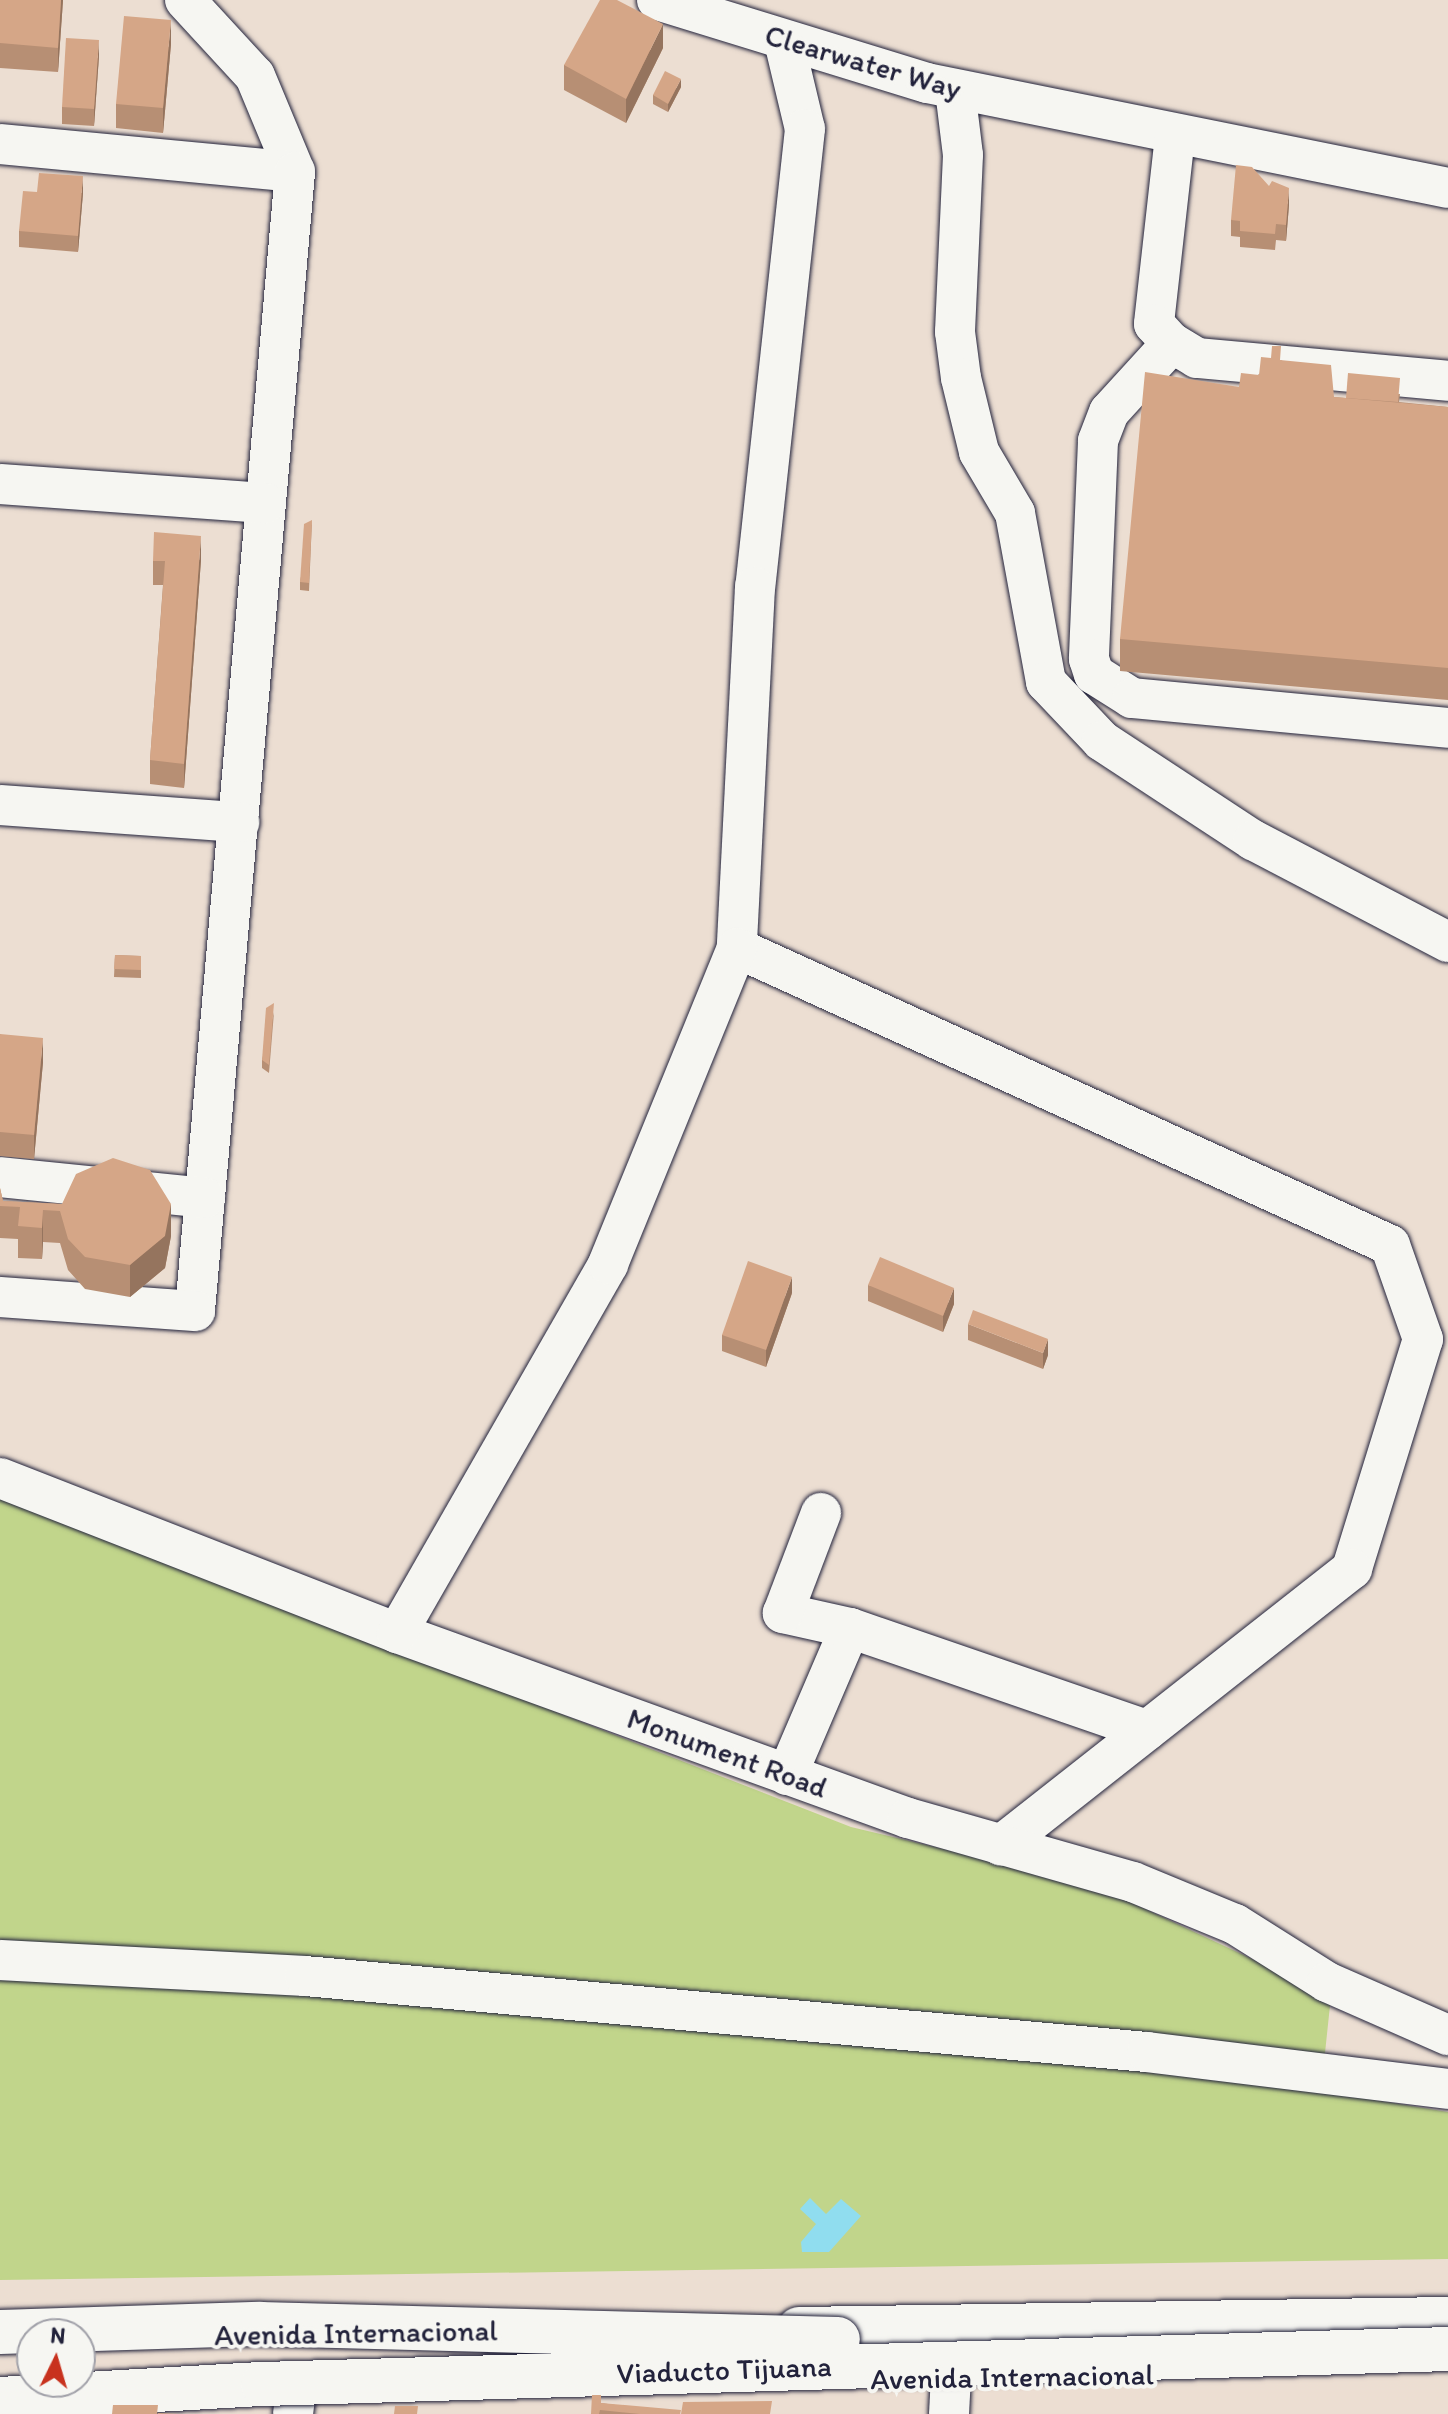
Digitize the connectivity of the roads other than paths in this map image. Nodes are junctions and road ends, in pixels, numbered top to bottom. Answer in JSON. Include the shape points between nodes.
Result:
{"nodes":[{"id":1,"x":185,"y":0,"type":"edge"},
{"id":2,"x":657,"y":0,"type":"edge"},
{"id":3,"x":784,"y":41,"type":"junction"},
{"id":4,"x":955,"y":90,"type":"junction"},
{"id":5,"x":1175,"y":136,"type":"junction"},
{"id":6,"x":0,"y":144,"type":"edge"},
{"id":7,"x":295,"y":172,"type":"junction"},
{"id":8,"x":1448,"y":188,"type":"edge"},
{"id":9,"x":1172,"y":343,"type":"junction"},
{"id":10,"x":1448,"y":381,"type":"edge"},
{"id":11,"x":0,"y":484,"type":"edge"},
{"id":12,"x":265,"y":503,"type":"junction"},
{"id":13,"x":1448,"y":728,"type":"edge"},
{"id":14,"x":0,"y":805,"type":"edge"},
{"id":15,"x":239,"y":822,"type":"junction"},
{"id":16,"x":1448,"y":942,"type":"edge"},
{"id":17,"x":737,"y":948,"type":"junction"},
{"id":18,"x":0,"y":1177,"type":"edge"},
{"id":19,"x":205,"y":1198,"type":"junction"},
{"id":20,"x":0,"y":1297,"type":"edge"},
{"id":21,"x":0,"y":1478,"type":"edge"},
{"id":22,"x":821,"y":1513,"type":"dead end"},
{"id":23,"x":850,"y":1628,"type":"junction"},
{"id":24,"x":397,"y":1633,"type":"junction"},
{"id":25,"x":1147,"y":1730,"type":"junction"},
{"id":26,"x":787,"y":1775,"type":"junction"},
{"id":27,"x":1001,"y":1845,"type":"junction"},
{"id":28,"x":0,"y":1960,"type":"edge"},
{"id":29,"x":1448,"y":2035,"type":"edge"},
{"id":30,"x":1448,"y":2089,"type":"edge"},
{"id":31,"x":1448,"y":2319,"type":"edge"},
{"id":32,"x":1448,"y":2331,"type":"edge"},
{"id":33,"x":0,"y":2332,"type":"edge"},
{"id":34,"x":96,"y":2338,"type":"edge"},
{"id":35,"x":1448,"y":2349,"type":"edge"},
{"id":36,"x":1448,"y":2370,"type":"edge"},
{"id":37,"x":950,"y":2396,"type":"edge"},
{"id":38,"x":295,"y":2401,"type":"edge"},
{"id":39,"x":1,"y":2402,"type":"edge"}],
"edges":[{"from":1,"to":7,"type":"street","via":[[255,76]]},
{"from":2,"to":3,"type":"street","name":"Clearwater Way"},
{"from":3,"to":4,"type":"street","name":"Clearwater Way"},
{"from":3,"to":17,"type":"street","via":[[805,129],[755,587]]},
{"from":4,"to":5,"type":"street","name":"Clearwater Way"},
{"from":4,"to":16,"type":"street","via":[[963,155],[955,332],[961,378],[979,452],[1015,513],[1046,682],[1102,741],[1253,840]]},
{"from":5,"to":8,"type":"street","name":"Clearwater Way"},
{"from":5,"to":9,"type":"street","via":[[1154,324]]},
{"from":6,"to":7,"type":"street"},
{"from":7,"to":12,"type":"street"},
{"from":9,"to":10,"type":"street","via":[[1197,358]]},
{"from":9,"to":13,"type":"street","via":[[1109,412],[1098,441],[1089,659],[1094,674],[1132,698]]},
{"from":11,"to":12,"type":"street"},
{"from":12,"to":15,"type":"street"},
{"from":14,"to":15,"type":"street"},
{"from":15,"to":19,"type":"street"},
{"from":17,"to":24,"type":"street","via":[[608,1264]]},
{"from":17,"to":25,"type":"street","via":[[1390,1245],[1423,1339],[1352,1569]]},
{"from":18,"to":19,"type":"street"},
{"from":19,"to":20,"type":"street","via":[[195,1311]]},
{"from":21,"to":24,"type":"street","name":"Monument Road"},
{"from":22,"to":23,"type":"street","via":[[783,1613]]},
{"from":23,"to":25,"type":"street"},
{"from":23,"to":26,"type":"street"},
{"from":24,"to":26,"type":"street","name":"Monument Road"},
{"from":25,"to":27,"type":"street"},
{"from":26,"to":27,"type":"street","name":"Monument Road"},
{"from":27,"to":29,"type":"street","name":"Monument Road","via":[[1133,1882],[1235,1924],[1327,1982]]},
{"from":28,"to":30,"type":"street","via":[[305,1976],[1147,2052]]},
{"from":31,"to":34,"type":"highway","name":"Avenida Internacional"},
{"from":32,"to":33,"type":"highway","name":"Viaducto Tijuana","bridge":true,"via":[[1038,2344],[260,2324]]},
{"from":35,"to":39,"type":"highway","name":"Viaducto Tijuana","bridge":true,"via":[[279,2383]]},
{"from":36,"to":37,"type":"highway","name":"Avenida Internacional"},
{"from":37,"to":38,"type":"highway","name":"Avenida Internacional"},
{"from":38,"to":39,"type":"highway","name":"Avenida Internacional"}]}
